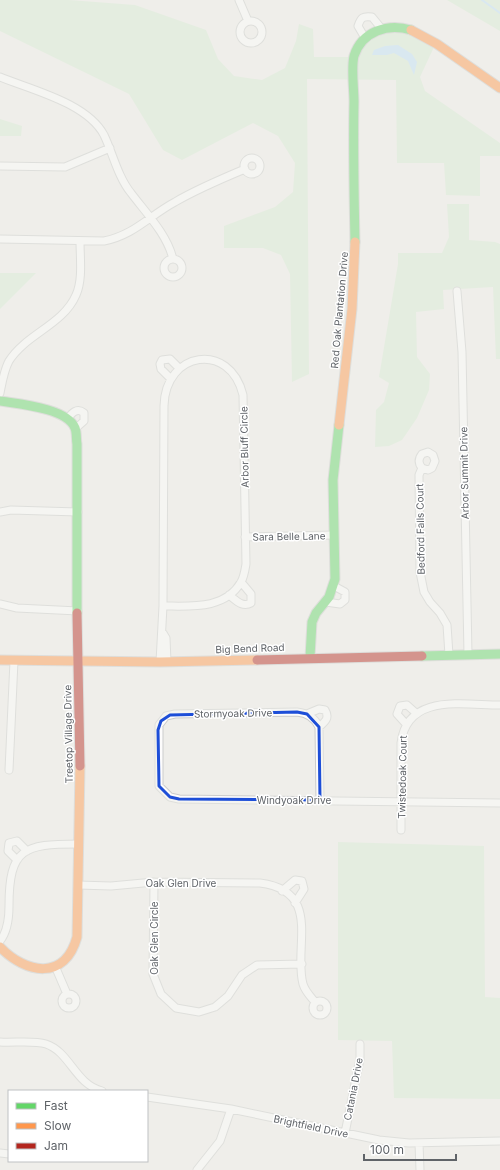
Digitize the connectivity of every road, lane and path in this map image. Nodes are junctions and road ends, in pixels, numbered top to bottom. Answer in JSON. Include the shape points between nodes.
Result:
{"nodes":[{"id":1,"x":239,"y":0,"type":"edge"},
{"id":2,"x":248,"y":21,"type":"dead end"},
{"id":3,"x":381,"y":28,"type":"junction"},
{"id":4,"x":365,"y":38,"type":"junction"},
{"id":5,"x":0,"y":77,"type":"edge"},
{"id":6,"x":500,"y":88,"type":"edge"},
{"id":7,"x":110,"y":148,"type":"junction"},
{"id":8,"x":0,"y":166,"type":"edge"},
{"id":9,"x":245,"y":169,"type":"dead end"},
{"id":10,"x":152,"y":218,"type":"junction"},
{"id":11,"x":0,"y":239,"type":"edge"},
{"id":12,"x":80,"y":241,"type":"junction"},
{"id":13,"x":173,"y":259,"type":"dead end"},
{"id":14,"x":456,"y":291,"type":"dead end"},
{"id":15,"x":179,"y":368,"type":"junction"},
{"id":16,"x":170,"y":378,"type":"junction"},
{"id":17,"x":0,"y":393,"type":"edge"},
{"id":18,"x":0,"y":401,"type":"edge"},
{"id":19,"x":67,"y":419,"type":"junction"},
{"id":20,"x":75,"y":429,"type":"junction"},
{"id":21,"x":422,"y":468,"type":"dead end"},
{"id":22,"x":0,"y":512,"type":"edge"},
{"id":23,"x":78,"y":512,"type":"junction"},
{"id":24,"x":334,"y":535,"type":"junction"},
{"id":25,"x":245,"y":537,"type":"junction"},
{"id":26,"x":241,"y":582,"type":"junction"},
{"id":27,"x":334,"y":586,"type":"junction"},
{"id":28,"x":229,"y":595,"type":"junction"},
{"id":29,"x":326,"y":602,"type":"junction"},
{"id":30,"x":0,"y":604,"type":"edge"},
{"id":31,"x":163,"y":606,"type":"junction"},
{"id":32,"x":78,"y":611,"type":"junction"},
{"id":33,"x":468,"y":654,"type":"junction"},
{"id":34,"x":500,"y":654,"type":"edge"},
{"id":35,"x":449,"y":655,"type":"junction"},
{"id":36,"x":310,"y":657,"type":"junction"},
{"id":37,"x":0,"y":660,"type":"edge"},
{"id":38,"x":14,"y":661,"type":"junction"},
{"id":39,"x":77,"y":661,"type":"junction"},
{"id":40,"x":164,"y":662,"type":"junction"},
{"id":41,"x":500,"y":705,"type":"edge"},
{"id":42,"x":416,"y":713,"type":"junction"},
{"id":43,"x":307,"y":714,"type":"junction"},
{"id":44,"x":162,"y":721,"type":"joint"},
{"id":45,"x":406,"y":724,"type":"junction"},
{"id":46,"x":319,"y":727,"type":"junction"},
{"id":47,"x":9,"y":770,"type":"dead end"},
{"id":48,"x":320,"y":800,"type":"junction"},
{"id":49,"x":401,"y":801,"type":"junction"},
{"id":50,"x":500,"y":803,"type":"edge"},
{"id":51,"x":401,"y":830,"type":"dead end"},
{"id":52,"x":78,"y":844,"type":"junction"},
{"id":53,"x":27,"y":851,"type":"junction"},
{"id":54,"x":17,"y":860,"type":"junction"},
{"id":55,"x":154,"y":882,"type":"junction"},
{"id":56,"x":78,"y":885,"type":"junction"},
{"id":57,"x":282,"y":891,"type":"junction"},
{"id":58,"x":295,"y":903,"type":"junction"},
{"id":59,"x":0,"y":941,"type":"edge"},
{"id":60,"x":0,"y":947,"type":"edge"},
{"id":61,"x":302,"y":964,"type":"junction"},
{"id":62,"x":55,"y":966,"type":"junction"},
{"id":63,"x":67,"y":994,"type":"dead end"},
{"id":64,"x":315,"y":1002,"type":"dead end"},
{"id":65,"x":0,"y":1042,"type":"edge"},
{"id":66,"x":360,"y":1044,"type":"dead end"},
{"id":67,"x":91,"y":1089,"type":"edge"},
{"id":68,"x":148,"y":1097,"type":"edge"},
{"id":69,"x":231,"y":1108,"type":"junction"},
{"id":70,"x":345,"y":1133,"type":"junction"},
{"id":71,"x":500,"y":1141,"type":"edge"},
{"id":72,"x":419,"y":1143,"type":"junction"},
{"id":73,"x":199,"y":1169,"type":"edge"},
{"id":74,"x":420,"y":1170,"type":"edge"}],
"edges":[{"from":1,"to":2,"type":"street"},
{"from":3,"to":4,"type":"street"},
{"from":3,"to":4,"type":"street","via":[[372,16],[360,18],[358,26]]},
{"from":3,"to":6,"type":"street","via":[[403,27],[412,31],[447,51]]},
{"from":4,"to":24,"type":"street","name":"Red Oak Plantation Drive","via":[[358,48],[353,66],[355,248],[352,309],[333,480]]},
{"from":5,"to":7,"type":"street","via":[[81,111],[98,125]]},
{"from":7,"to":8,"type":"street","via":[[65,167]]},
{"from":7,"to":10,"type":"street","via":[[130,192]]},
{"from":9,"to":10,"type":"street","via":[[174,202]]},
{"from":10,"to":12,"type":"street","via":[[118,238],[104,242]]},
{"from":10,"to":13,"type":"street"},
{"from":11,"to":12,"type":"street"},
{"from":12,"to":17,"type":"street","via":[[79,286],[76,296],[63,314],[13,355],[5,372]]},
{"from":14,"to":33,"type":"street","name":"Arbor Summit Drive","via":[[462,352]]},
{"from":15,"to":16,"type":"street","name":"Arbor Bluff Circle"},
{"from":15,"to":16,"type":"street","via":[[170,359],[162,360],[161,369]]},
{"from":15,"to":25,"type":"street","name":"Arbor Bluff Circle","via":[[201,359],[213,360],[234,373],[240,384],[243,407]]},
{"from":16,"to":31,"type":"street","name":"Arbor Bluff Circle","via":[[164,398]]},
{"from":18,"to":19,"type":"street","via":[[40,408]]},
{"from":19,"to":20,"type":"street"},
{"from":19,"to":20,"type":"street","via":[[75,411],[84,413],[84,421]]},
{"from":20,"to":23,"type":"street","name":"Treetop Village Drive"},
{"from":21,"to":35,"type":"street","name":"Bedford Falls Court","via":[[419,475],[422,586],[447,625]]},
{"from":22,"to":23,"type":"street"},
{"from":23,"to":32,"type":"street","name":"Treetop Village Drive"},
{"from":24,"to":25,"type":"street","name":"Sara Belle Lane"},
{"from":24,"to":27,"type":"street","name":"Red Oak Plantation Drive"},
{"from":25,"to":26,"type":"street","name":"Arbor Bluff Circle","via":[[246,564]]},
{"from":26,"to":28,"type":"street","name":"Arbor Bluff Circle"},
{"from":26,"to":28,"type":"street","via":[[251,594],[251,603],[241,604]]},
{"from":27,"to":29,"type":"street","name":"Red Oak Plantation Drive"},
{"from":27,"to":29,"type":"street","via":[[345,592],[345,600],[340,604]]},
{"from":28,"to":31,"type":"street","name":"Arbor Bluff Circle","via":[[208,605]]},
{"from":29,"to":36,"type":"street","name":"Red Oak Plantation Drive","via":[[312,622]]},
{"from":30,"to":32,"type":"street","via":[[17,608]]},
{"from":31,"to":40,"type":"street","name":"Arbor Bluff Circle","via":[[163,634],[160,638]]},
{"from":32,"to":39,"type":"street","name":"Treetop Village Drive"},
{"from":33,"to":34,"type":"street","name":"Big Bend Road"},
{"from":33,"to":35,"type":"street","name":"Big Bend Road"},
{"from":35,"to":36,"type":"street","name":"Big Bend Road"},
{"from":36,"to":40,"type":"street","name":"Big Bend Road"},
{"from":37,"to":38,"type":"street","name":"Big Bend Road"},
{"from":38,"to":39,"type":"street","name":"Big Bend Road"},
{"from":38,"to":47,"type":"street"},
{"from":39,"to":40,"type":"street","name":"Big Bend Road"},
{"from":39,"to":52,"type":"street","name":"Treetop Village Drive","via":[[80,721]]},
{"from":41,"to":42,"type":"street","via":[[438,706]]},
{"from":42,"to":45,"type":"street","name":"Twistedoak Court"},
{"from":42,"to":45,"type":"street","name":"Twistedoak Court","via":[[407,705],[400,706],[397,714]]},
{"from":43,"to":44,"type":"street","name":"Stormyoak Drive","via":[[175,714],[166,716]]},
{"from":43,"to":46,"type":"street"},
{"from":43,"to":46,"type":"street","name":"Stormyoak Drive","via":[[319,709],[325,710],[328,717]]},
{"from":44,"to":48,"type":"street","name":"Windyoak Drive","via":[[158,730],[158,780],[159,786],[170,797],[180,800]]},
{"from":45,"to":49,"type":"street","name":"Twistedoak Court","via":[[401,743]]},
{"from":46,"to":48,"type":"street","name":"Stormyoak Drive"},
{"from":48,"to":49,"type":"street","name":"Windyoak Drive"},
{"from":49,"to":50,"type":"street","name":"Windyoak Drive"},
{"from":49,"to":51,"type":"street","name":"Twistedoak Court"},
{"from":52,"to":53,"type":"street","via":[[45,844]]},
{"from":52,"to":56,"type":"street","name":"Treetop Village Drive"},
{"from":53,"to":54,"type":"street"},
{"from":53,"to":54,"type":"street","via":[[17,841],[9,843],[8,851]]},
{"from":54,"to":59,"type":"street","via":[[9,876],[8,919]]},
{"from":55,"to":56,"type":"street","name":"Oak Glen Drive","via":[[111,886]]},
{"from":55,"to":57,"type":"street","name":"Oak Glen Drive","via":[[260,883]]},
{"from":55,"to":61,"type":"street","name":"Oak Glen Circle","via":[[153,974],[161,994],[176,1008],[199,1012],[215,1007],[228,996],[242,975],[257,965]]},
{"from":56,"to":62,"type":"street","name":"Treetop Village Drive","via":[[76,945],[70,956]]},
{"from":57,"to":58,"type":"street","name":"Oak Glen Drive"},
{"from":57,"to":58,"type":"street","via":[[295,880],[302,881],[304,889]]},
{"from":58,"to":61,"type":"street","name":"Oak Glen Drive","via":[[301,917]]},
{"from":60,"to":62,"type":"street","via":[[9,957],[24,965],[42,969]]},
{"from":61,"to":64,"type":"street","name":"Oak Glen Drive","via":[[303,985]]},
{"from":62,"to":63,"type":"street"},
{"from":65,"to":67,"type":"street","via":[[47,1044],[62,1055]]},
{"from":66,"to":70,"type":"street","name":"Catania Drive","via":[[360,1060]]},
{"from":68,"to":69,"type":"street","name":"Brightfield Drive"},
{"from":69,"to":70,"type":"street","name":"Brightfield Drive"},
{"from":69,"to":73,"type":"street","via":[[220,1141]]},
{"from":70,"to":72,"type":"street","name":"Brightfield Drive","via":[[379,1140]]},
{"from":71,"to":72,"type":"street","name":"Brightfield Drive"},
{"from":72,"to":74,"type":"street"}]}
